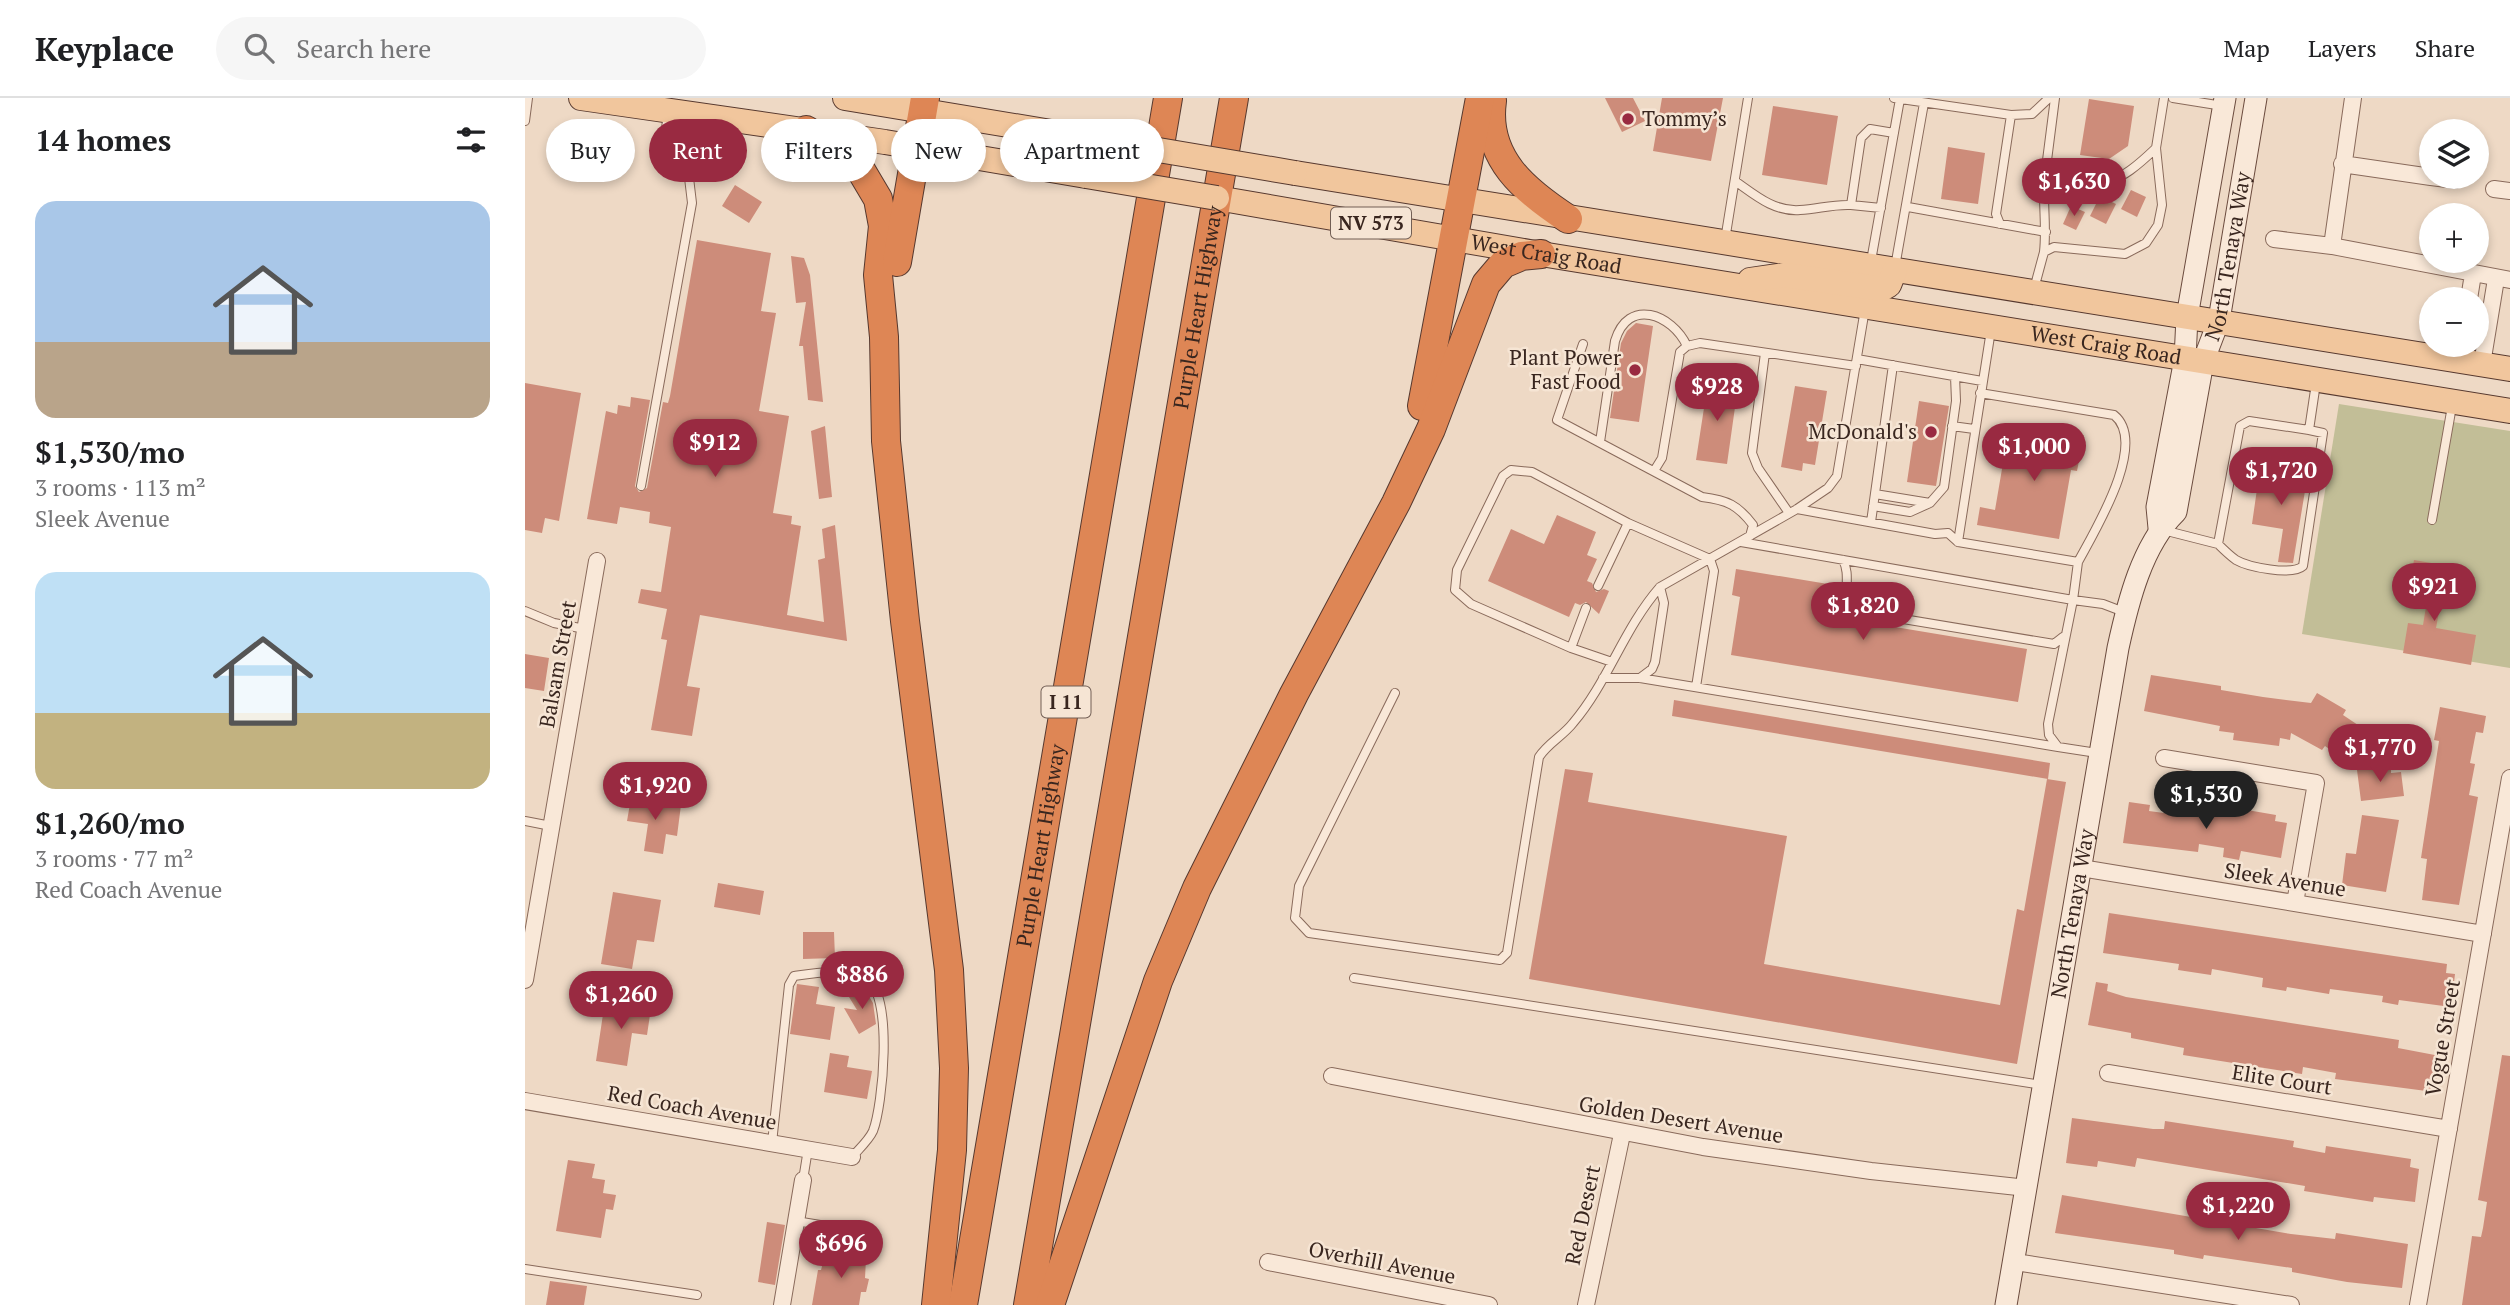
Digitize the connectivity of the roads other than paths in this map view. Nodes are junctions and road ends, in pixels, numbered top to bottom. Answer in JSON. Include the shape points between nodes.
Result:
{"nodes":[{"id":1,"x":528,"y":98,"type":"edge"},
{"id":2,"x":581,"y":98,"type":"edge"},
{"id":3,"x":845,"y":98,"type":"edge"},
{"id":4,"x":1168,"y":98,"type":"edge"},
{"id":5,"x":1234,"y":98,"type":"edge"},
{"id":6,"x":1480,"y":98,"type":"edge"},
{"id":7,"x":1492,"y":98,"type":"edge"},
{"id":8,"x":1748,"y":98,"type":"edge"},
{"id":9,"x":2049,"y":98,"type":"edge"},
{"id":10,"x":2055,"y":98,"type":"edge"},
{"id":11,"x":2164,"y":98,"type":"edge"},
{"id":12,"x":2172,"y":98,"type":"edge"},
{"id":13,"x":2256,"y":98,"type":"edge"},
{"id":14,"x":2353,"y":98,"type":"edge"},
{"id":15,"x":1897,"y":99,"type":"edge"},
{"id":16,"x":2224,"y":102,"type":"edge"},
{"id":17,"x":1924,"y":103,"type":"junction"},
{"id":18,"x":924,"y":104,"type":"edge"},
{"id":19,"x":668,"y":110,"type":"junction"},
{"id":20,"x":2011,"y":115,"type":"junction"},
{"id":21,"x":525,"y":121,"type":"edge"},
{"id":22,"x":761,"y":123,"type":"edge"},
{"id":23,"x":1894,"y":133,"type":"junction"},
{"id":24,"x":2156,"y":148,"type":"junction"},
{"id":25,"x":986,"y":159,"type":"edge"},
{"id":26,"x":2342,"y":164,"type":"junction"},
{"id":27,"x":2419,"y":175,"type":"edge"},
{"id":28,"x":2045,"y":176,"type":"junction"},
{"id":29,"x":1735,"y":181,"type":"junction"},
{"id":30,"x":868,"y":182,"type":"edge"},
{"id":31,"x":911,"y":182,"type":"edge"},
{"id":32,"x":1462,"y":201,"type":"junction"},
{"id":33,"x":1851,"y":205,"type":"junction"},
{"id":34,"x":1908,"y":207,"type":"junction"},
{"id":35,"x":1881,"y":208,"type":"junction"},
{"id":36,"x":1568,"y":219,"type":"junction"},
{"id":37,"x":2000,"y":224,"type":"junction"},
{"id":38,"x":2046,"y":232,"type":"junction"},
{"id":39,"x":1456,"y":237,"type":"junction"},
{"id":40,"x":2273,"y":239,"type":"dead end"},
{"id":41,"x":1724,"y":244,"type":"junction"},
{"id":42,"x":2332,"y":246,"type":"junction"},
{"id":43,"x":2044,"y":252,"type":"junction"},
{"id":44,"x":1541,"y":254,"type":"junction"},
{"id":45,"x":1882,"y":268,"type":"junction"},
{"id":46,"x":2473,"y":274,"type":"junction"},
{"id":47,"x":2503,"y":279,"type":"edge"},
{"id":48,"x":1727,"y":284,"type":"junction"},
{"id":49,"x":2471,"y":287,"type":"edge"},
{"id":50,"x":2033,"y":292,"type":"junction"},
{"id":51,"x":1865,"y":306,"type":"junction"},
{"id":52,"x":2489,"y":306,"type":"edge"},
{"id":53,"x":2187,"y":317,"type":"junction"},
{"id":54,"x":2218,"y":320,"type":"junction"},
{"id":55,"x":1991,"y":327,"type":"junction"},
{"id":56,"x":884,"y":337,"type":"junction"},
{"id":57,"x":1583,"y":344,"type":"dead end"},
{"id":58,"x":1687,"y":346,"type":"junction"},
{"id":59,"x":2419,"y":349,"type":"edge"},
{"id":60,"x":1765,"y":354,"type":"junction"},
{"id":61,"x":2472,"y":357,"type":"edge"},
{"id":62,"x":2194,"y":360,"type":"junction"},
{"id":63,"x":1857,"y":362,"type":"junction"},
{"id":64,"x":1893,"y":365,"type":"junction"},
{"id":65,"x":2510,"y":369,"type":"edge"},
{"id":66,"x":1955,"y":376,"type":"junction"},
{"id":67,"x":2316,"y":380,"type":"junction"},
{"id":68,"x":1982,"y":381,"type":"junction"},
{"id":69,"x":1980,"y":393,"type":"junction"},
{"id":70,"x":2452,"y":403,"type":"junction"},
{"id":71,"x":2510,"y":411,"type":"edge"},
{"id":72,"x":1952,"y":426,"type":"junction"},
{"id":73,"x":1974,"y":429,"type":"junction"},
{"id":74,"x":2309,"y":430,"type":"junction"},
{"id":75,"x":1600,"y":442,"type":"junction"},
{"id":76,"x":1654,"y":471,"type":"junction"},
{"id":77,"x":641,"y":486,"type":"dead end"},
{"id":78,"x":1875,"y":494,"type":"junction"},
{"id":79,"x":1396,"y":503,"type":"junction"},
{"id":80,"x":1930,"y":503,"type":"junction"},
{"id":81,"x":1873,"y":506,"type":"junction"},
{"id":82,"x":1793,"y":511,"type":"junction"},
{"id":83,"x":2432,"y":520,"type":"dead end"},
{"id":84,"x":1871,"y":522,"type":"junction"},
{"id":85,"x":1628,"y":523,"type":"junction"},
{"id":86,"x":2159,"y":528,"type":"junction"},
{"id":87,"x":1750,"y":536,"type":"junction"},
{"id":88,"x":1741,"y":542,"type":"junction"},
{"id":89,"x":1958,"y":542,"type":"junction"},
{"id":90,"x":2218,"y":544,"type":"junction"},
{"id":91,"x":1710,"y":559,"type":"junction"},
{"id":92,"x":1843,"y":560,"type":"junction"},
{"id":93,"x":597,"y":561,"type":"dead end"},
{"id":94,"x":2078,"y":562,"type":"junction"},
{"id":95,"x":1598,"y":586,"type":"dead end"},
{"id":96,"x":1660,"y":587,"type":"junction"},
{"id":97,"x":2073,"y":600,"type":"junction"},
{"id":98,"x":1587,"y":608,"type":"dead end"},
{"id":99,"x":525,"y":611,"type":"edge"},
{"id":100,"x":2126,"y":613,"type":"junction"},
{"id":101,"x":585,"y":629,"type":"junction"},
{"id":102,"x":2063,"y":637,"type":"junction"},
{"id":103,"x":1570,"y":648,"type":"junction"},
{"id":104,"x":1612,"y":662,"type":"junction"},
{"id":105,"x":1603,"y":678,"type":"junction"},
{"id":106,"x":1640,"y":678,"type":"junction"},
{"id":107,"x":1696,"y":687,"type":"junction"},
{"id":108,"x":1395,"y":692,"type":"dead end"},
{"id":109,"x":2058,"y":747,"type":"junction"},
{"id":110,"x":2100,"y":754,"type":"junction"},
{"id":111,"x":2164,"y":758,"type":"dead end"},
{"id":112,"x":2510,"y":778,"type":"edge"},
{"id":113,"x":525,"y":821,"type":"edge"},
{"id":114,"x":551,"y":826,"type":"junction"},
{"id":115,"x":2081,"y":868,"type":"junction"},
{"id":116,"x":2295,"y":903,"type":"junction"},
{"id":117,"x":2483,"y":934,"type":"junction"},
{"id":118,"x":1355,"y":978,"type":"dead end"},
{"id":119,"x":525,"y":980,"type":"edge"},
{"id":120,"x":2108,"y":1073,"type":"dead end"},
{"id":121,"x":1332,"y":1076,"type":"dead end"},
{"id":122,"x":2045,"y":1086,"type":"junction"},
{"id":123,"x":525,"y":1101,"type":"edge"},
{"id":124,"x":2449,"y":1129,"type":"junction"},
{"id":125,"x":1622,"y":1134,"type":"junction"},
{"id":126,"x":772,"y":1143,"type":"junction"},
{"id":127,"x":808,"y":1149,"type":"junction"},
{"id":128,"x":852,"y":1157,"type":"joint"},
{"id":129,"x":803,"y":1180,"type":"joint"},
{"id":130,"x":2027,"y":1188,"type":"junction"},
{"id":131,"x":796,"y":1221,"type":"junction"},
{"id":132,"x":868,"y":1233,"type":"dead end"},
{"id":133,"x":1268,"y":1262,"type":"dead end"},
{"id":134,"x":2015,"y":1262,"type":"junction"},
{"id":135,"x":525,"y":1269,"type":"edge"},
{"id":136,"x":697,"y":1295,"type":"dead end"},
{"id":137,"x":782,"y":1305,"type":"edge"},
{"id":138,"x":936,"y":1305,"type":"edge"},
{"id":139,"x":963,"y":1305,"type":"edge"},
{"id":140,"x":1028,"y":1305,"type":"edge"},
{"id":141,"x":1050,"y":1305,"type":"edge"},
{"id":142,"x":1489,"y":1305,"type":"edge"},
{"id":143,"x":1586,"y":1305,"type":"edge"},
{"id":144,"x":2006,"y":1305,"type":"edge"},
{"id":145,"x":2291,"y":1305,"type":"edge"},
{"id":146,"x":2418,"y":1305,"type":"edge"}],
"edges":[{"from":1,"to":21,"type":"lane"},
{"from":2,"to":19,"type":"main road","name":"West Craig Road","number":"NV 573"},
{"from":3,"to":18,"type":"main road","name":"West Craig Road","number":"NV 573"},
{"from":4,"to":139,"type":"highway","name":"Purple Heart Highway","number":"I 11"},
{"from":5,"to":140,"type":"highway","name":"Purple Heart Highway"},
{"from":6,"to":32,"type":"highway"},
{"from":7,"to":36,"type":"highway","via":[[1495,149],[1505,167]]},
{"from":8,"to":29,"type":"lane"},
{"from":9,"to":20,"type":"lane","via":[[2032,114]]},
{"from":10,"to":28,"type":"lane"},
{"from":11,"to":24,"type":"lane"},
{"from":12,"to":16,"type":"lane"},
{"from":13,"to":54,"type":"main road","name":"North Tenaya Way"},
{"from":14,"to":26,"type":"street"},
{"from":15,"to":17,"type":"lane"},
{"from":15,"to":23,"type":"lane"},
{"from":16,"to":53,"type":"main road","name":"North Tenaya Way"},
{"from":17,"to":20,"type":"lane"},
{"from":17,"to":34,"type":"lane"},
{"from":18,"to":32,"type":"main road","name":"West Craig Road","number":"NV 573","bridge":true,"via":[[1093,139]]},
{"from":19,"to":22,"type":"main road","name":"West Craig Road","number":"NV 573"},
{"from":19,"to":77,"type":"lane","via":[[664,145],[687,161],[692,203]]},
{"from":20,"to":37,"type":"lane","via":[[1996,214]]},
{"from":23,"to":33,"type":"lane","via":[[1870,130],[1861,138]]},
{"from":23,"to":35,"type":"lane"},
{"from":24,"to":28,"type":"lane","via":[[2129,174],[2113,182]]},
{"from":24,"to":43,"type":"lane","via":[[2162,205],[2158,225],[2146,243],[2126,254],[2054,247]]},
{"from":25,"to":39,"type":"main road","name":"West Craig Road","number":"NV 573","bridge":true},
{"from":26,"to":27,"type":"street"},
{"from":26,"to":42,"type":"street"},
{"from":28,"to":38,"type":"lane"},
{"from":29,"to":33,"type":"lane","via":[[1768,205],[1798,211],[1825,204]]},
{"from":29,"to":41,"type":"lane"},
{"from":30,"to":56,"type":"highway","via":[[878,200],[883,226],[878,275]]},
{"from":31,"to":56,"type":"highway"},
{"from":32,"to":36,"type":"main road","name":"West Craig Road"},
{"from":32,"to":39,"type":"highway"},
{"from":33,"to":35,"type":"lane"},
{"from":34,"to":37,"type":"lane"},
{"from":34,"to":45,"type":"lane"},
{"from":35,"to":45,"type":"lane"},
{"from":36,"to":41,"type":"main road","name":"West Craig Road"},
{"from":37,"to":38,"type":"lane"},
{"from":38,"to":43,"type":"lane"},
{"from":39,"to":44,"type":"main road","name":"West Craig Road"},
{"from":39,"to":79,"type":"highway","via":[[1430,377]]},
{"from":40,"to":42,"type":"street"},
{"from":41,"to":45,"type":"main road","name":"West Craig Road"},
{"from":42,"to":46,"type":"street"},
{"from":43,"to":50,"type":"lane"},
{"from":44,"to":48,"type":"main road","name":"West Craig Road"},
{"from":44,"to":79,"type":"highway","via":[[1503,264],[1486,284],[1431,429]]},
{"from":45,"to":48,"type":"main road","via":[[1889,285],[1882,289],[1785,275]]},
{"from":45,"to":50,"type":"main road","name":"West Craig Road"},
{"from":46,"to":47,"type":"street"},
{"from":46,"to":49,"type":"street"},
{"from":47,"to":52,"type":"street"},
{"from":48,"to":51,"type":"main road","name":"West Craig Road"},
{"from":50,"to":53,"type":"main road","name":"West Craig Road"},
{"from":51,"to":55,"type":"main road","name":"West Craig Road"},
{"from":51,"to":63,"type":"lane"},
{"from":53,"to":54,"type":"main road","name":"West Craig Road"},
{"from":53,"to":62,"type":"main road","name":"North Tenaya Way"},
{"from":54,"to":59,"type":"main road","name":"West Craig Road"},
{"from":54,"to":62,"type":"main road","name":"North Tenaya Way"},
{"from":55,"to":62,"type":"main road","name":"West Craig Road"},
{"from":55,"to":68,"type":"lane"},
{"from":56,"to":138,"type":"highway","via":[[888,454],[905,621],[949,970],[952,1150]]},
{"from":57,"to":75,"type":"lane","via":[[1557,420]]},
{"from":58,"to":60,"type":"lane","via":[[1700,343]]},
{"from":58,"to":75,"type":"lane","via":[[1679,330],[1665,320],[1640,315],[1627,318],[1615,341]]},
{"from":58,"to":76,"type":"lane","via":[[1680,352],[1662,458]]},
{"from":60,"to":63,"type":"lane"},
{"from":60,"to":82,"type":"lane","via":[[1752,453],[1758,468]]},
{"from":61,"to":65,"type":"main road","name":"West Craig Road"},
{"from":62,"to":67,"type":"main road","name":"West Craig Road"},
{"from":62,"to":86,"type":"main road","name":"North Tenaya Way","via":[[2157,507]]},
{"from":63,"to":64,"type":"lane"},
{"from":63,"to":82,"type":"lane","via":[[1837,476],[1828,488]]},
{"from":64,"to":66,"type":"lane"},
{"from":64,"to":78,"type":"lane"},
{"from":66,"to":68,"type":"lane"},
{"from":66,"to":72,"type":"lane"},
{"from":67,"to":70,"type":"main road","name":"West Craig Road"},
{"from":67,"to":74,"type":"lane"},
{"from":68,"to":69,"type":"lane"},
{"from":69,"to":73,"type":"lane"},
{"from":69,"to":94,"type":"lane","via":[[2114,415],[2121,421],[2125,432],[2119,482]]},
{"from":70,"to":71,"type":"main road","name":"West Craig Road"},
{"from":70,"to":83,"type":"lane"},
{"from":72,"to":73,"type":"lane"},
{"from":72,"to":80,"type":"lane","via":[[1944,487]]},
{"from":73,"to":89,"type":"lane"},
{"from":74,"to":90,"type":"lane","via":[[2249,421],[2240,426]]},
{"from":74,"to":90,"type":"lane","via":[[2323,433],[2303,566],[2278,571],[2238,561]]},
{"from":75,"to":76,"type":"lane"},
{"from":76,"to":87,"type":"lane","via":[[1702,497],[1739,507],[1753,525]]},
{"from":78,"to":80,"type":"lane"},
{"from":78,"to":81,"type":"lane"},
{"from":79,"to":141,"type":"highway","via":[[1192,900],[1158,981]]},
{"from":80,"to":81,"type":"lane","via":[[1910,512]]},
{"from":81,"to":84,"type":"lane"},
{"from":82,"to":84,"type":"lane"},
{"from":82,"to":87,"type":"lane"},
{"from":84,"to":89,"type":"lane","via":[[1948,533]]},
{"from":85,"to":91,"type":"lane"},
{"from":85,"to":95,"type":"lane"},
{"from":85,"to":103,"type":"lane","via":[[1532,472],[1511,470],[1503,476],[1457,570],[1455,590],[1460,597]]},
{"from":86,"to":90,"type":"lane"},
{"from":86,"to":100,"type":"main road","name":"North Tenaya Way"},
{"from":87,"to":88,"type":"lane"},
{"from":88,"to":91,"type":"lane"},
{"from":88,"to":92,"type":"lane"},
{"from":89,"to":94,"type":"lane"},
{"from":91,"to":96,"type":"lane"},
{"from":91,"to":107,"type":"lane","via":[[1714,571]]},
{"from":92,"to":97,"type":"lane"},
{"from":92,"to":102,"type":"lane","via":[[1848,570],[1845,597],[1849,607],[1860,612],[2054,644]]},
{"from":93,"to":101,"type":"street","name":"Balsam Street"},
{"from":94,"to":97,"type":"lane"},
{"from":96,"to":104,"type":"lane","via":[[1639,613]]},
{"from":96,"to":106,"type":"lane","via":[[1664,603],[1655,662]]},
{"from":97,"to":100,"type":"lane"},
{"from":97,"to":102,"type":"lane"},
{"from":98,"to":103,"type":"lane"},
{"from":99,"to":101,"type":"lane"},
{"from":100,"to":110,"type":"main road","name":"North Tenaya Way"},
{"from":101,"to":114,"type":"street","name":"Balsam Street"},
{"from":102,"to":109,"type":"lane","via":[[2048,724]]},
{"from":103,"to":104,"type":"lane"},
{"from":104,"to":105,"type":"lane"},
{"from":105,"to":106,"type":"lane"},
{"from":105,"to":108,"type":"lane","via":[[1573,724],[1539,757],[1507,953],[1500,960],[1309,933],[1295,918],[1299,886]]},
{"from":106,"to":107,"type":"lane"},
{"from":107,"to":109,"type":"lane"},
{"from":109,"to":110,"type":"lane"},
{"from":110,"to":115,"type":"main road","name":"North Tenaya Way"},
{"from":111,"to":116,"type":"street","via":[[2316,783]]},
{"from":112,"to":117,"type":"street","name":"Vogue Street"},
{"from":113,"to":114,"type":"lane"},
{"from":114,"to":119,"type":"street","name":"Balsam Street"},
{"from":115,"to":116,"type":"street","name":"Sleek Avenue"},
{"from":115,"to":122,"type":"main road","name":"North Tenaya Way"},
{"from":116,"to":117,"type":"street","name":"Sleek Avenue"},
{"from":117,"to":124,"type":"street","name":"Vogue Street"},
{"from":118,"to":122,"type":"lane"},
{"from":120,"to":124,"type":"street","name":"Elite Court"},
{"from":121,"to":125,"type":"street","name":"Golden Desert Avenue"},
{"from":122,"to":130,"type":"main road","name":"North Tenaya Way"},
{"from":123,"to":126,"type":"street","name":"Red Coach Avenue"},
{"from":124,"to":146,"type":"street","name":"Vogue Street"},
{"from":125,"to":130,"type":"street","name":"Golden Desert Avenue","via":[[1871,1171]]},
{"from":125,"to":143,"type":"street","name":"Red Desert"},
{"from":126,"to":127,"type":"street","name":"Red Coach Avenue"},
{"from":126,"to":128,"type":"lane","via":[[789,985],[794,976],[850,974],[868,979],[877,992],[884,1020],[879,1102],[872,1133]]},
{"from":127,"to":128,"type":"street","name":"Red Coach Avenue"},
{"from":127,"to":129,"type":"lane"},
{"from":129,"to":131,"type":"street"},
{"from":130,"to":134,"type":"main road","name":"North Tenaya Way"},
{"from":131,"to":132,"type":"lane"},
{"from":131,"to":137,"type":"street"},
{"from":133,"to":142,"type":"street","name":"Overhill Avenue"},
{"from":134,"to":144,"type":"main road","name":"North Tenaya Way"},
{"from":134,"to":145,"type":"street"},
{"from":135,"to":136,"type":"lane"}]}
